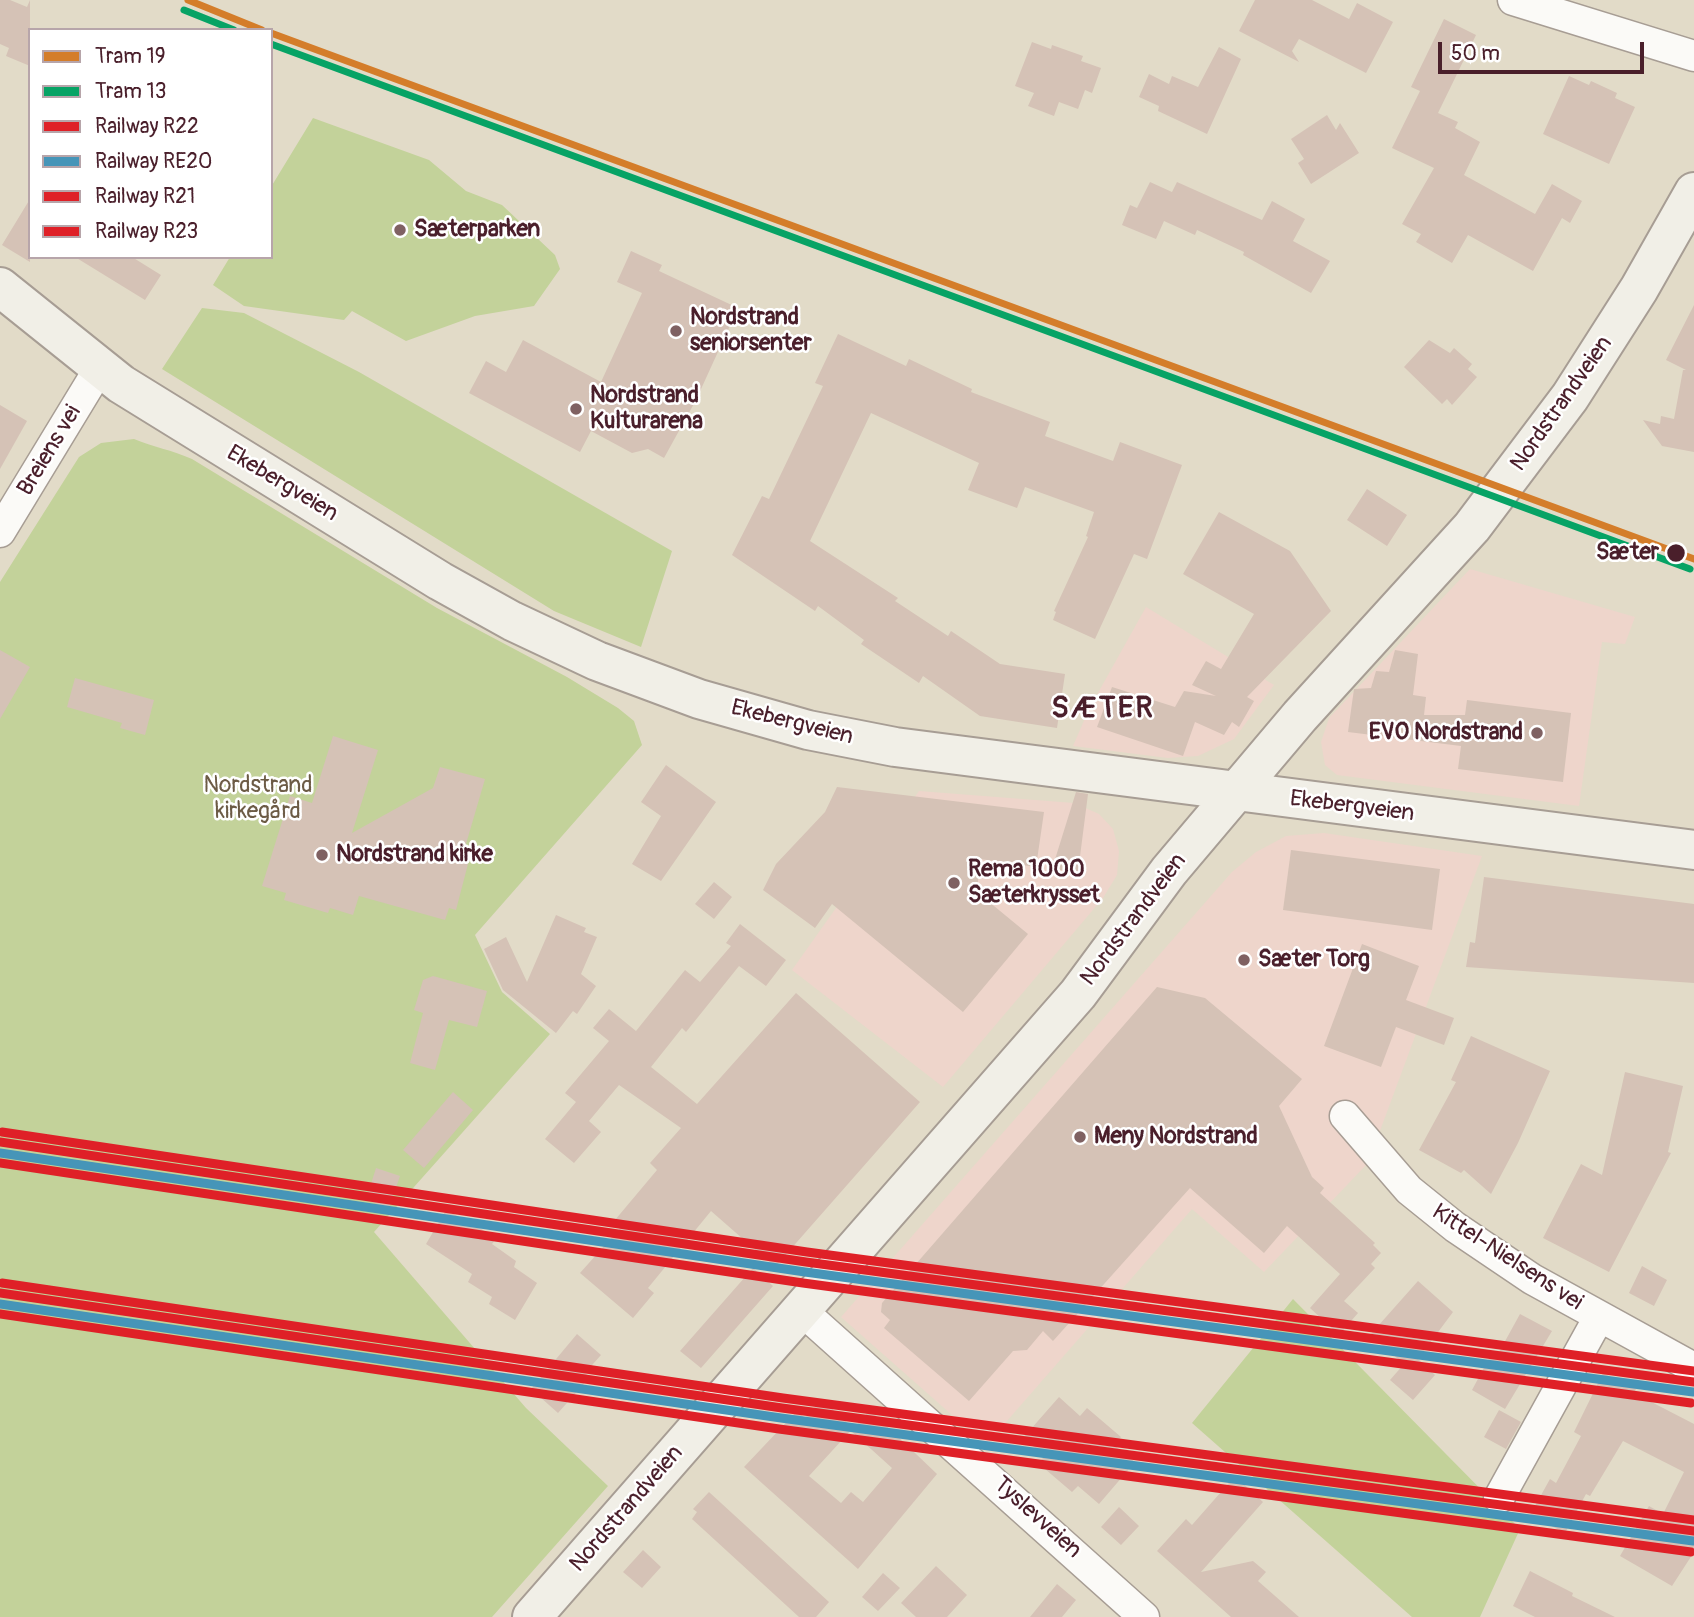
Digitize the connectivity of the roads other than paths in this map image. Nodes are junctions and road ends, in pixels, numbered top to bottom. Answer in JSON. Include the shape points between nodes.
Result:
{"nodes":[{"id":1,"x":1513,"y":0,"type":"edge"},
{"id":2,"x":1694,"y":56,"type":"edge"},
{"id":3,"x":1694,"y":192,"type":"edge"},
{"id":4,"x":0,"y":287,"type":"edge"},
{"id":5,"x":99,"y":369,"type":"junction"},
{"id":6,"x":0,"y":532,"type":"edge"},
{"id":7,"x":1238,"y":792,"type":"junction"},
{"id":8,"x":1694,"y":850,"type":"edge"},
{"id":9,"x":1345,"y":1116,"type":"dead end"},
{"id":10,"x":802,"y":1310,"type":"junction"},
{"id":11,"x":1599,"y":1317,"type":"junction"},
{"id":12,"x":1694,"y":1368,"type":"edge"},
{"id":13,"x":1499,"y":1498,"type":"dead end"},
{"id":14,"x":532,"y":1617,"type":"edge"},
{"id":15,"x":1144,"y":1617,"type":"edge"}],
"edges":[{"from":1,"to":2,"type":"street"},
{"from":3,"to":7,"type":"main road","name":"Nordstrandveien","via":[[1614,329],[1518,470],[1448,556],[1309,706]]},
{"from":4,"to":5,"type":"main road","name":"Ekebergveien"},
{"from":5,"to":6,"type":"street","name":"Breiens vei"},
{"from":5,"to":7,"type":"main road","name":"Ekebergveien","via":[[481,604],[568,649],[634,676],[733,709],[841,737]]},
{"from":7,"to":8,"type":"main road","name":"Ekebergveien"},
{"from":7,"to":10,"type":"main road","name":"Nordstrandveien","via":[[1151,893],[1078,994]]},
{"from":9,"to":11,"type":"street","name":"Kittel-Nielsens vei","via":[[1409,1190],[1455,1227]]},
{"from":10,"to":14,"type":"main road","name":"Nordstrandveien"},
{"from":10,"to":15,"type":"street","name":"Tyslevveien"},
{"from":11,"to":12,"type":"street","name":"Kittel-Nielsens vei"},
{"from":11,"to":13,"type":"street"}]}
